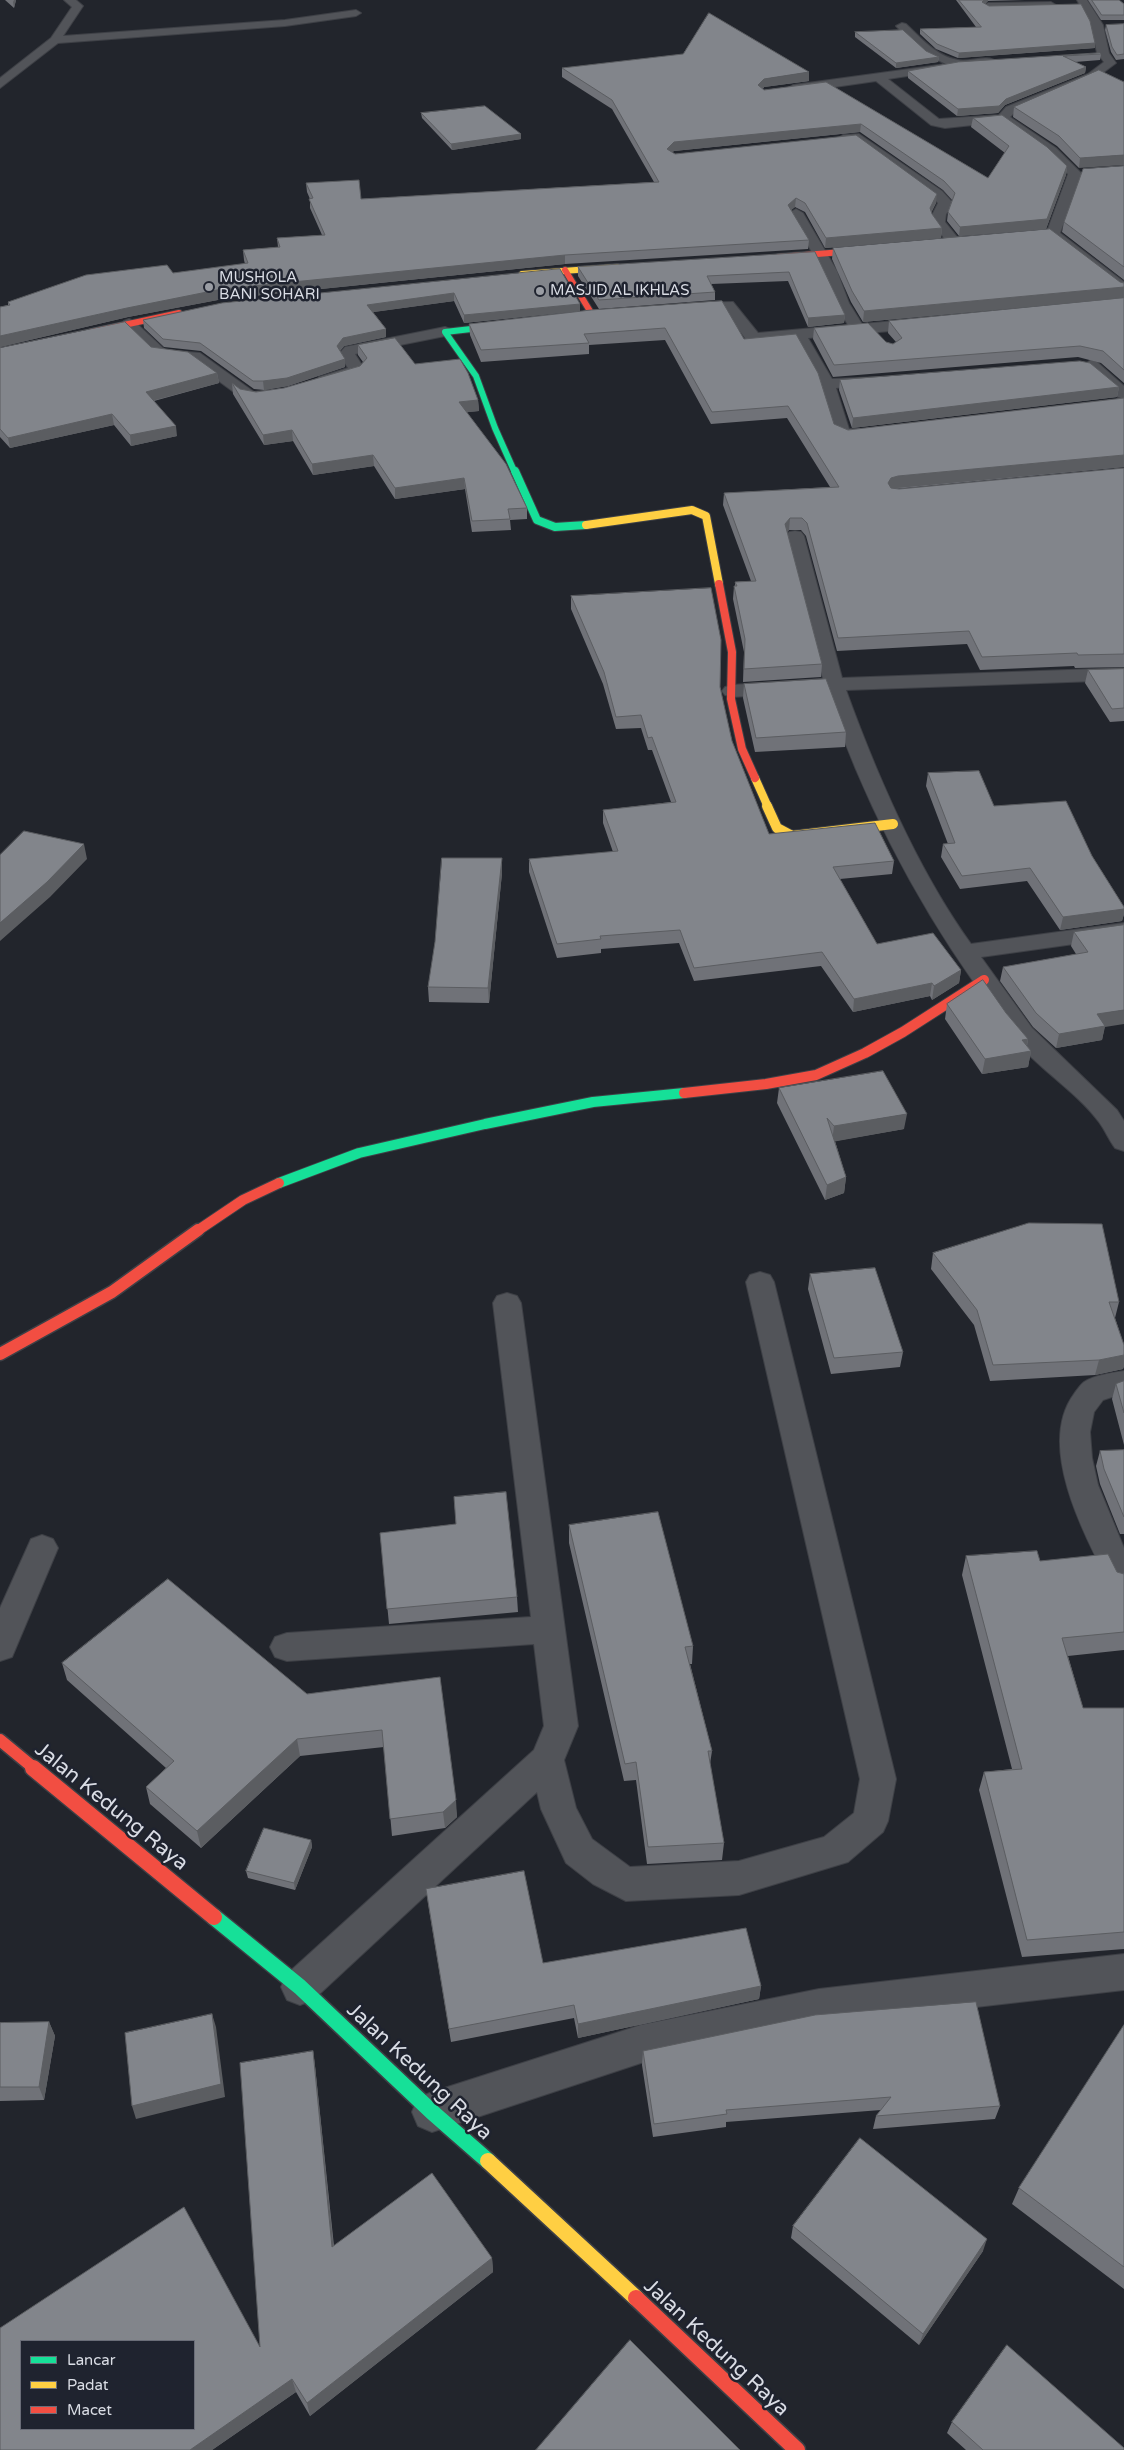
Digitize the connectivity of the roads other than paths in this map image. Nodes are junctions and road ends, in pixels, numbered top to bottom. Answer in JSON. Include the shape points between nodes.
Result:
{"nodes":[{"id":1,"x":70,"y":0,"type":"edge"},
{"id":2,"x":1077,"y":3,"type":"edge"},
{"id":3,"x":988,"y":6,"type":"edge"},
{"id":4,"x":356,"y":13,"type":"dead end"},
{"id":5,"x":1097,"y":25,"type":"junction"},
{"id":6,"x":1112,"y":25,"type":"edge"},
{"id":7,"x":902,"y":26,"type":"dead end"},
{"id":8,"x":55,"y":40,"type":"junction"},
{"id":9,"x":1102,"y":56,"type":"junction"},
{"id":10,"x":1006,"y":61,"type":"edge"},
{"id":11,"x":1124,"y":62,"type":"edge"},
{"id":12,"x":957,"y":64,"type":"junction"},
{"id":13,"x":879,"y":77,"type":"junction"},
{"id":14,"x":0,"y":84,"type":"edge"},
{"id":15,"x":784,"y":90,"type":"edge"},
{"id":16,"x":1003,"y":118,"type":"junction"},
{"id":17,"x":825,"y":140,"type":"edge"},
{"id":18,"x":796,"y":213,"type":"edge"},
{"id":19,"x":1053,"y":234,"type":"junction"},
{"id":20,"x":1039,"y":235,"type":"edge"},
{"id":21,"x":959,"y":242,"type":"joint"},
{"id":22,"x":937,"y":244,"type":"edge"},
{"id":23,"x":883,"y":249,"type":"edge"},
{"id":24,"x":820,"y":254,"type":"junction"},
{"id":25,"x":766,"y":258,"type":"edge"},
{"id":26,"x":629,"y":266,"type":"edge"},
{"id":27,"x":565,"y":270,"type":"junction"},
{"id":28,"x":508,"y":276,"type":"edge"},
{"id":29,"x":1124,"y":289,"type":"edge"},
{"id":30,"x":671,"y":309,"type":"edge"},
{"id":31,"x":190,"y":311,"type":"edge"},
{"id":32,"x":613,"y":314,"type":"edge"},
{"id":33,"x":593,"y":316,"type":"junction"},
{"id":34,"x":550,"y":320,"type":"edge"},
{"id":35,"x":940,"y":322,"type":"edge"},
{"id":36,"x":129,"y":324,"type":"junction"},
{"id":37,"x":514,"y":324,"type":"edge"},
{"id":38,"x":866,"y":329,"type":"junction"},
{"id":39,"x":445,"y":332,"type":"junction"},
{"id":40,"x":83,"y":334,"type":"edge"},
{"id":41,"x":798,"y":334,"type":"junction"},
{"id":42,"x":886,"y":343,"type":"edge"},
{"id":43,"x":1078,"y":364,"type":"edge"},
{"id":44,"x":892,"y":379,"type":"edge"},
{"id":45,"x":827,"y":384,"type":"junction"},
{"id":46,"x":309,"y":385,"type":"edge"},
{"id":47,"x":282,"y":392,"type":"edge"},
{"id":48,"x":1121,"y":400,"type":"edge"},
{"id":49,"x":888,"y":431,"type":"edge"},
{"id":50,"x":795,"y":536,"type":"edge"},
{"id":51,"x":1124,"y":674,"type":"edge"},
{"id":52,"x":834,"y":684,"type":"junction"},
{"id":53,"x":732,"y":691,"type":"junction"},
{"id":54,"x":893,"y":824,"type":"junction"},
{"id":55,"x":1124,"y":930,"type":"edge"},
{"id":56,"x":966,"y":952,"type":"junction"},
{"id":57,"x":984,"y":980,"type":"junction"},
{"id":58,"x":1124,"y":1142,"type":"edge"},
{"id":59,"x":760,"y":1282,"type":"dead end"},
{"id":60,"x":507,"y":1303,"type":"dead end"},
{"id":61,"x":0,"y":1354,"type":"edge"},
{"id":62,"x":1124,"y":1382,"type":"edge"},
{"id":63,"x":42,"y":1548,"type":"dead end"},
{"id":64,"x":1124,"y":1581,"type":"edge"},
{"id":65,"x":550,"y":1629,"type":"junction"},
{"id":66,"x":0,"y":1647,"type":"edge"},
{"id":67,"x":287,"y":1647,"type":"dead end"},
{"id":68,"x":0,"y":1740,"type":"edge"},
{"id":69,"x":547,"y":1760,"type":"junction"},
{"id":70,"x":1124,"y":1972,"type":"edge"},
{"id":71,"x":300,"y":1987,"type":"junction"},
{"id":72,"x":432,"y":2112,"type":"junction"},
{"id":73,"x":797,"y":2450,"type":"edge"}],
"edges":[{"from":1,"to":8,"type":"street","via":[[78,6]]},
{"from":2,"to":3,"type":"street"},
{"from":2,"to":5,"type":"street"},
{"from":4,"to":8,"type":"street","via":[[285,23]]},
{"from":5,"to":6,"type":"street"},
{"from":5,"to":9,"type":"street"},
{"from":7,"to":12,"type":"street","via":[[931,53]]},
{"from":8,"to":14,"type":"street"},
{"from":9,"to":11,"type":"street"},
{"from":9,"to":16,"type":"street","via":[[1092,76],[1010,110]]},
{"from":10,"to":12,"type":"street"},
{"from":12,"to":13,"type":"street"},
{"from":13,"to":15,"type":"street"},
{"from":13,"to":16,"type":"street","via":[[935,122],[945,124]]},
{"from":16,"to":19,"type":"street","via":[[1080,174]]},
{"from":17,"to":21,"type":"street","via":[[859,138],[937,194],[945,202],[937,218],[942,228]]},
{"from":18,"to":24,"type":"street"},
{"from":19,"to":20,"type":"street"},
{"from":19,"to":29,"type":"street"},
{"from":21,"to":22,"type":"street"},
{"from":23,"to":24,"type":"street"},
{"from":24,"to":25,"type":"street"},
{"from":24,"to":38,"type":"street","via":[[834,278],[842,303]]},
{"from":26,"to":27,"type":"street"},
{"from":27,"to":28,"type":"street"},
{"from":27,"to":33,"type":"street"},
{"from":30,"to":41,"type":"street","via":[[726,305],[754,337]]},
{"from":31,"to":36,"type":"street"},
{"from":32,"to":33,"type":"street"},
{"from":33,"to":34,"type":"street"},
{"from":35,"to":38,"type":"street"},
{"from":36,"to":40,"type":"street"},
{"from":36,"to":47,"type":"street","via":[[159,353],[194,356],[248,395],[255,397]]},
{"from":37,"to":39,"type":"street"},
{"from":38,"to":41,"type":"street"},
{"from":38,"to":42,"type":"street"},
{"from":39,"to":46,"type":"street","via":[[350,350],[347,354],[357,370]]},
{"from":39,"to":53,"type":"street","via":[[476,376],[510,464],[541,524],[561,528],[692,510],[706,516],[732,652]]},
{"from":41,"to":45,"type":"street"},
{"from":43,"to":48,"type":"street","via":[[1094,367]]},
{"from":44,"to":45,"type":"street"},
{"from":45,"to":49,"type":"street","via":[[842,433]]},
{"from":50,"to":52,"type":"street"},
{"from":51,"to":52,"type":"street"},
{"from":52,"to":53,"type":"street"},
{"from":52,"to":54,"type":"street","via":[[858,753]]},
{"from":53,"to":54,"type":"street","via":[[742,749],[777,828],[788,835],[802,836]]},
{"from":54,"to":56,"type":"street","via":[[946,923]]},
{"from":55,"to":56,"type":"street"},
{"from":56,"to":57,"type":"street"},
{"from":57,"to":58,"type":"street","via":[[1023,1034],[1095,1102]]},
{"from":57,"to":61,"type":"street","via":[[903,1032],[816,1075],[757,1086],[593,1102],[494,1122],[359,1154],[265,1188],[211,1219],[149,1267],[80,1313]]},
{"from":59,"to":69,"type":"street","via":[[878,1779],[870,1821],[835,1850],[739,1878],[626,1884],[579,1851],[559,1809]]},
{"from":60,"to":65,"type":"street"},
{"from":62,"to":64,"type":"street","via":[[1093,1390],[1086,1397],[1076,1419],[1074,1450],[1085,1497]]},
{"from":63,"to":66,"type":"street"},
{"from":65,"to":67,"type":"street"},
{"from":65,"to":69,"type":"street","via":[[561,1726]]},
{"from":68,"to":71,"type":"street","name":"Jalan Kedung Raya"},
{"from":69,"to":71,"type":"street"},
{"from":70,"to":72,"type":"street","via":[[819,2006],[641,2044]]},
{"from":71,"to":72,"type":"street","name":"Jalan Kedung Raya"},
{"from":72,"to":73,"type":"street","name":"Jalan Kedung Raya","via":[[535,2203]]}]}
